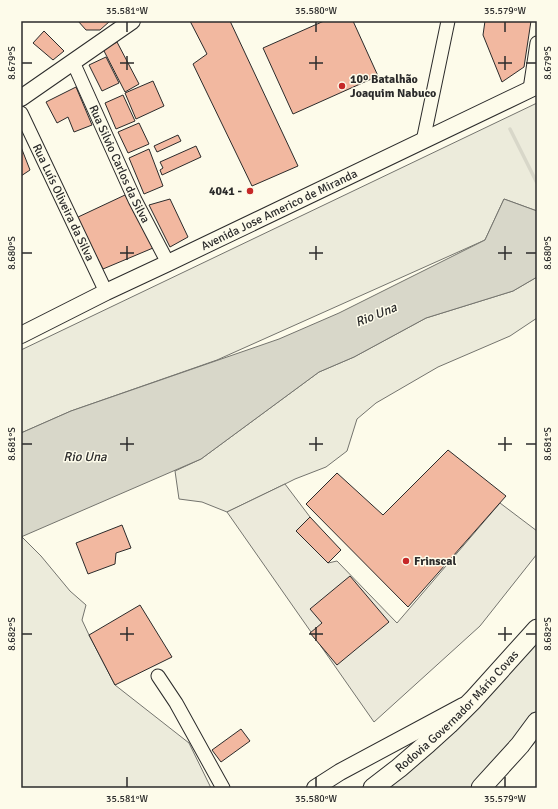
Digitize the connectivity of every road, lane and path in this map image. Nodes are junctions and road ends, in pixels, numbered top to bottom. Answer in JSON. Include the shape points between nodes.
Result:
{"nodes":[{"id":1,"x":132,"y":21,"type":"edge"},
{"id":2,"x":448,"y":21,"type":"edge"},
{"id":3,"x":537,"y":43,"type":"edge"},
{"id":4,"x":73,"y":62,"type":"junction"},
{"id":5,"x":534,"y":87,"type":"edge"},
{"id":6,"x":21,"y":98,"type":"edge"},
{"id":7,"x":21,"y":113,"type":"edge"},
{"id":8,"x":423,"y":141,"type":"junction"},
{"id":9,"x":168,"y":263,"type":"junction"},
{"id":10,"x":106,"y":292,"type":"junction"},
{"id":11,"x":21,"y":334,"type":"edge"},
{"id":12,"x":537,"y":629,"type":"edge"},
{"id":13,"x":158,"y":676,"type":"dead end"},
{"id":14,"x":473,"y":700,"type":"junction"},
{"id":15,"x":537,"y":722,"type":"edge"},
{"id":16,"x":223,"y":788,"type":"edge"},
{"id":17,"x":315,"y":788,"type":"edge"},
{"id":18,"x":373,"y":788,"type":"edge"},
{"id":19,"x":481,"y":788,"type":"edge"}],
"edges":[{"from":1,"to":4,"type":"main road"},
{"from":2,"to":8,"type":"street"},
{"from":3,"to":5,"type":"street"},
{"from":4,"to":6,"type":"main road"},
{"from":4,"to":9,"type":"street","name":"Rua Silvio Carlos da Silva","via":[[136,200]]},
{"from":5,"to":8,"type":"main road","name":"Avenida Jose Americo de Miranda"},
{"from":7,"to":10,"type":"street","name":"Rua Luís Oliveira da Silva"},
{"from":8,"to":9,"type":"main road","name":"Avenida Jose Americo de Miranda"},
{"from":9,"to":10,"type":"main road","name":"Avenida Jose Americo de Miranda"},
{"from":10,"to":11,"type":"main road","name":"Avenida Jose Americo de Miranda"},
{"from":12,"to":14,"type":"highway","name":"Rodovia Governador Mário Covas"},
{"from":13,"to":16,"type":"street","via":[[176,703]]},
{"from":14,"to":17,"type":"main road"},
{"from":14,"to":18,"type":"highway","name":"Rodovia Governador Mário Covas","via":[[428,744]]},
{"from":15,"to":19,"type":"highway"}]}
